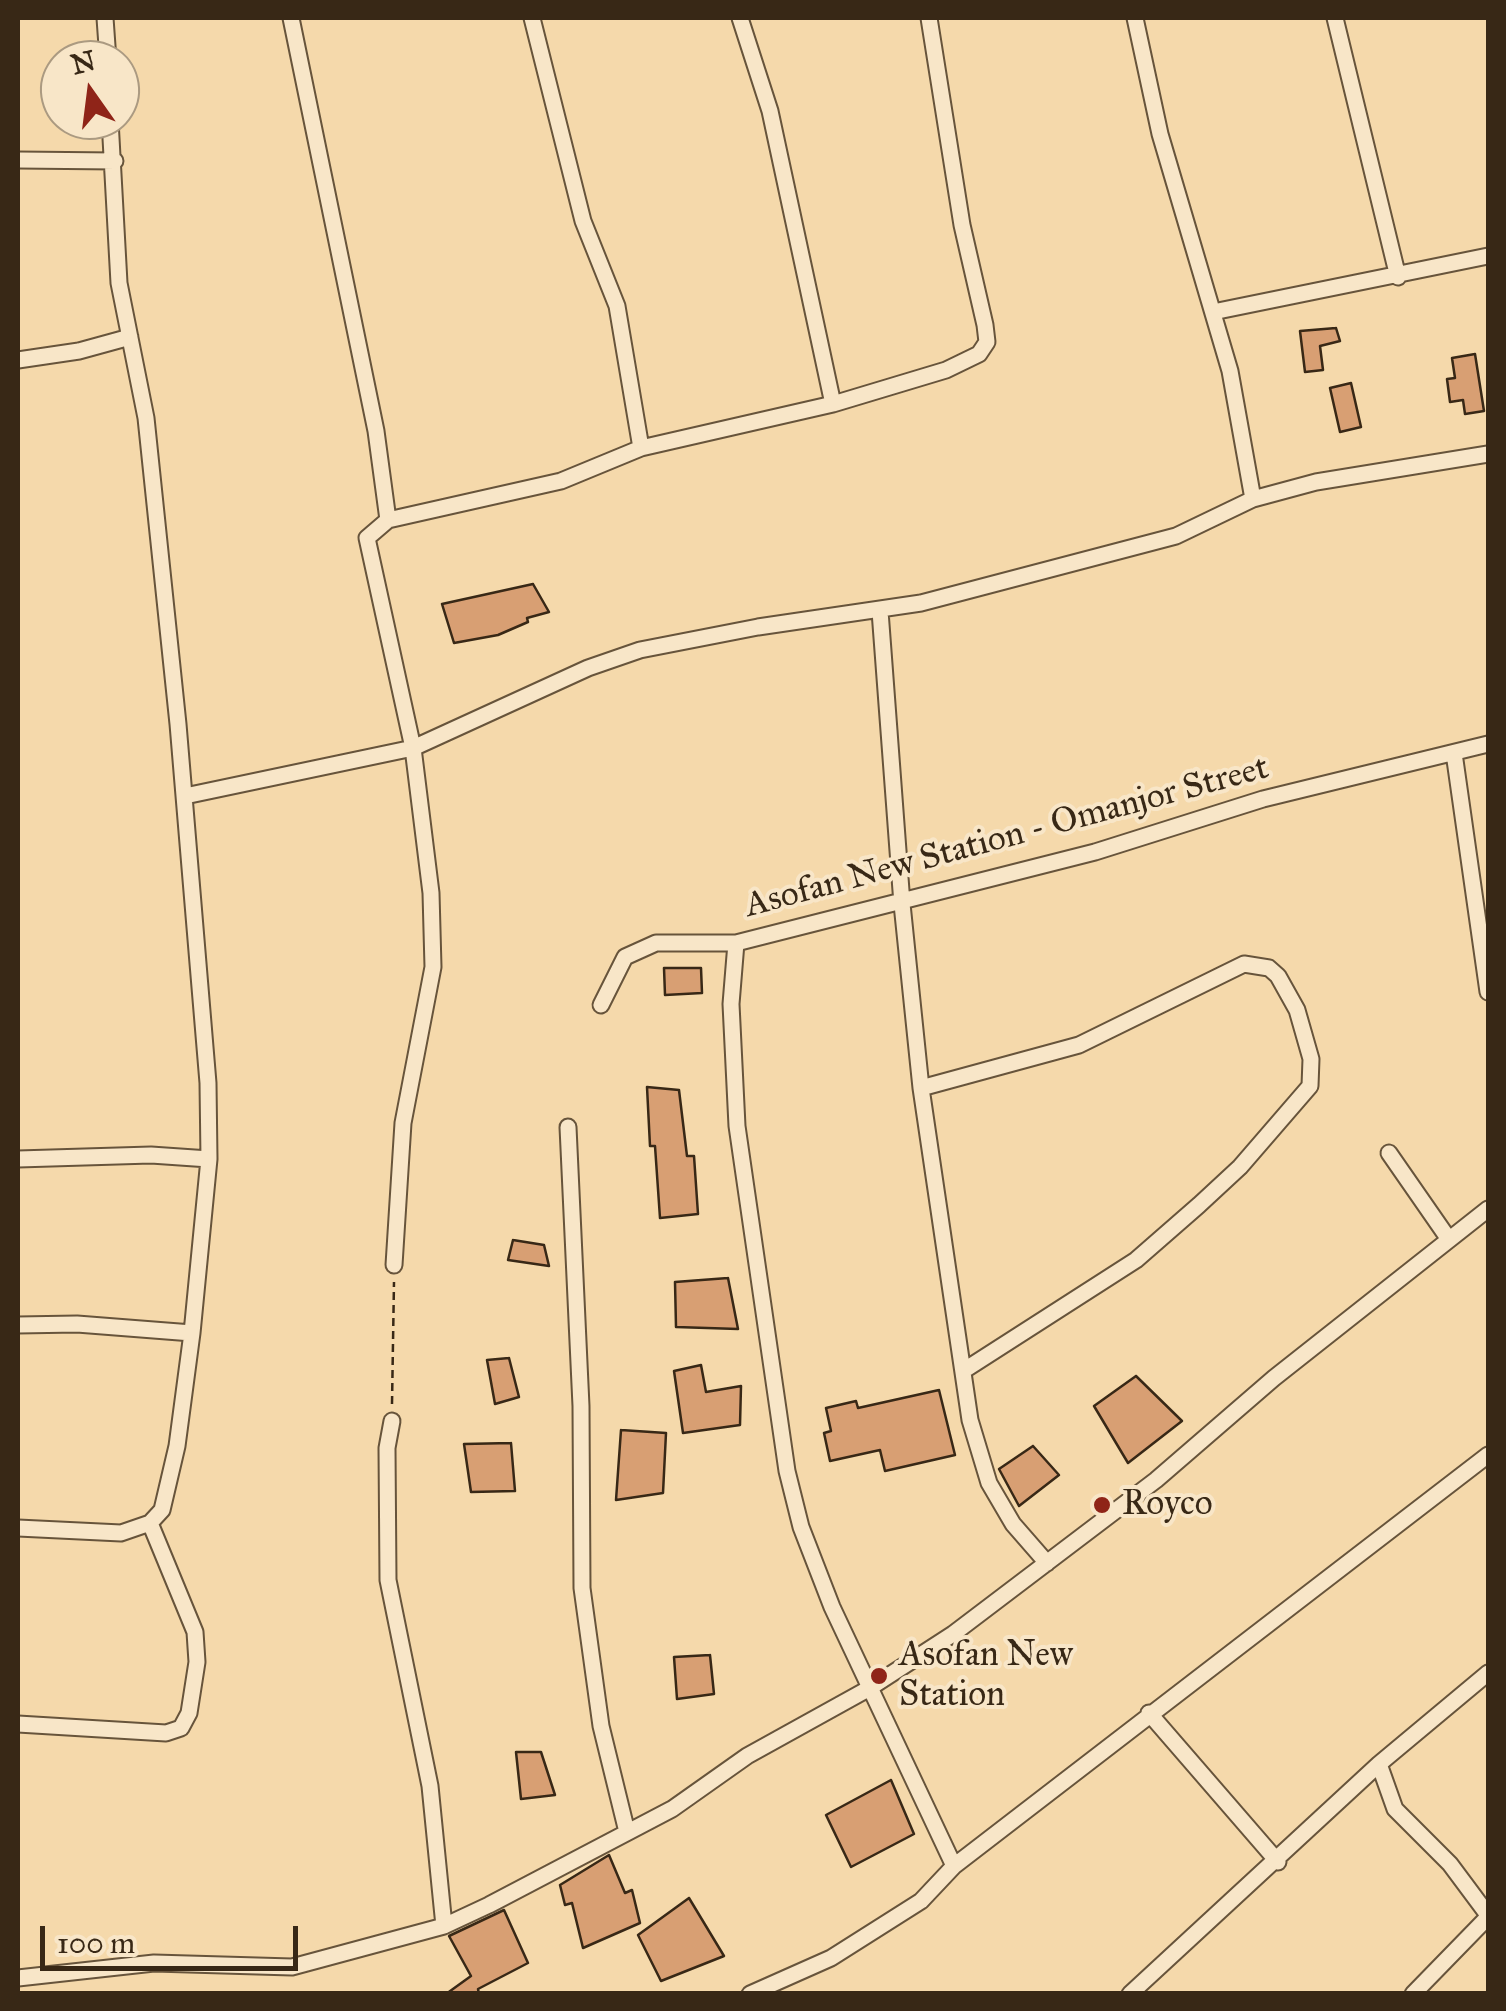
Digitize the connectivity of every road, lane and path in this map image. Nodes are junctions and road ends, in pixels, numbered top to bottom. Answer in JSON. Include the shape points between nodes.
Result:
{"nodes":[{"id":1,"x":291,"y":18,"type":"edge"},
{"id":2,"x":532,"y":18,"type":"edge"},
{"id":3,"x":740,"y":18,"type":"edge"},
{"id":4,"x":928,"y":18,"type":"edge"},
{"id":5,"x":1134,"y":18,"type":"edge"},
{"id":6,"x":1334,"y":18,"type":"edge"},
{"id":7,"x":112,"y":140,"type":"edge"},
{"id":8,"x":18,"y":160,"type":"edge"},
{"id":9,"x":115,"y":161,"type":"junction"},
{"id":10,"x":1488,"y":256,"type":"edge"},
{"id":11,"x":1398,"y":277,"type":"junction"},
{"id":12,"x":1214,"y":312,"type":"junction"},
{"id":13,"x":130,"y":337,"type":"junction"},
{"id":14,"x":18,"y":360,"type":"edge"},
{"id":15,"x":833,"y":404,"type":"junction"},
{"id":16,"x":641,"y":448,"type":"junction"},
{"id":17,"x":1488,"y":454,"type":"edge"},
{"id":18,"x":1253,"y":498,"type":"junction"},
{"id":19,"x":388,"y":520,"type":"junction"},
{"id":20,"x":880,"y":611,"type":"junction"},
{"id":21,"x":1488,"y":744,"type":"edge"},
{"id":22,"x":412,"y":748,"type":"junction"},
{"id":23,"x":1454,"y":754,"type":"junction"},
{"id":24,"x":185,"y":796,"type":"junction"},
{"id":25,"x":902,"y":904,"type":"junction"},
{"id":26,"x":736,"y":943,"type":"junction"},
{"id":27,"x":1488,"y":992,"type":"edge"},
{"id":28,"x":601,"y":1005,"type":"dead end"},
{"id":29,"x":922,"y":1088,"type":"junction"},
{"id":30,"x":568,"y":1127,"type":"dead end"},
{"id":31,"x":1389,"y":1153,"type":"dead end"},
{"id":32,"x":18,"y":1159,"type":"edge"},
{"id":33,"x":209,"y":1160,"type":"junction"},
{"id":34,"x":1488,"y":1209,"type":"edge"},
{"id":35,"x":1448,"y":1238,"type":"junction"},
{"id":36,"x":394,"y":1266,"type":"joint"},
{"id":37,"x":18,"y":1325,"type":"edge"},
{"id":38,"x":192,"y":1333,"type":"junction"},
{"id":39,"x":963,"y":1371,"type":"junction"},
{"id":40,"x":392,"y":1420,"type":"joint"},
{"id":41,"x":1488,"y":1456,"type":"edge"},
{"id":42,"x":150,"y":1523,"type":"junction"},
{"id":43,"x":18,"y":1528,"type":"edge"},
{"id":44,"x":1046,"y":1563,"type":"junction"},
{"id":45,"x":1488,"y":1673,"type":"edge"},
{"id":46,"x":868,"y":1689,"type":"junction"},
{"id":47,"x":1149,"y":1713,"type":"junction"},
{"id":48,"x":18,"y":1724,"type":"edge"},
{"id":49,"x":1379,"y":1764,"type":"junction"},
{"id":50,"x":627,"y":1832,"type":"junction"},
{"id":51,"x":1278,"y":1862,"type":"junction"},
{"id":52,"x":954,"y":1866,"type":"junction"},
{"id":53,"x":1488,"y":1916,"type":"edge"},
{"id":54,"x":444,"y":1926,"type":"junction"},
{"id":55,"x":18,"y":1978,"type":"edge"},
{"id":56,"x":750,"y":1994,"type":"edge"},
{"id":57,"x":1130,"y":1994,"type":"edge"},
{"id":58,"x":1412,"y":1994,"type":"edge"}],
"edges":[{"from":1,"to":19,"type":"street","via":[[376,430]]},
{"from":2,"to":16,"type":"street","via":[[583,220],[617,306]]},
{"from":3,"to":15,"type":"street","via":[[770,111]]},
{"from":4,"to":15,"type":"street","via":[[987,342],[979,354],[946,370]]},
{"from":5,"to":12,"type":"street","via":[[1165,152]]},
{"from":6,"to":11,"type":"street"},
{"from":7,"to":9,"type":"street"},
{"from":8,"to":9,"type":"street"},
{"from":9,"to":13,"type":"street","via":[[118,283]]},
{"from":10,"to":11,"type":"street"},
{"from":11,"to":12,"type":"street"},
{"from":12,"to":18,"type":"street"},
{"from":13,"to":14,"type":"street"},
{"from":13,"to":24,"type":"street","via":[[146,418]]},
{"from":15,"to":16,"type":"street"},
{"from":16,"to":19,"type":"street","via":[[561,481]]},
{"from":17,"to":18,"type":"street"},
{"from":18,"to":20,"type":"street","via":[[1176,536]]},
{"from":19,"to":22,"type":"street","via":[[367,538]]},
{"from":20,"to":22,"type":"street","via":[[640,650]]},
{"from":20,"to":25,"type":"street"},
{"from":21,"to":23,"type":"street","name":"Asofan New Station - Omanjor Street"},
{"from":22,"to":24,"type":"street"},
{"from":22,"to":36,"type":"street","via":[[429,852],[433,967],[403,1123]]},
{"from":23,"to":25,"type":"street","name":"Asofan New Station - Omanjor Street","via":[[1263,798]]},
{"from":23,"to":27,"type":"street"},
{"from":24,"to":33,"type":"street"},
{"from":25,"to":26,"type":"street","name":"Asofan New Station - Omanjor Street"},
{"from":25,"to":29,"type":"street"},
{"from":26,"to":28,"type":"street","via":[[656,943],[625,957]]},
{"from":26,"to":46,"type":"street","name":"Asofan New Station - Omanjor Street","via":[[731,1004],[738,1126],[787,1471],[806,1540]]},
{"from":29,"to":39,"type":"street"},
{"from":29,"to":39,"type":"street","via":[[1079,1045],[1244,964],[1278,976],[1311,1060],[1310,1086],[1200,1206],[1120,1271]]},
{"from":30,"to":50,"type":"street","via":[[582,1588],[601,1726]]},
{"from":31,"to":35,"type":"street"},
{"from":32,"to":33,"type":"street"},
{"from":33,"to":38,"type":"street"},
{"from":34,"to":35,"type":"street"},
{"from":35,"to":44,"type":"street"},
{"from":36,"to":40,"type":"path"},
{"from":37,"to":38,"type":"street"},
{"from":38,"to":42,"type":"street","via":[[170,1480],[162,1510]]},
{"from":39,"to":44,"type":"street","via":[[989,1483]]},
{"from":40,"to":54,"type":"street","via":[[388,1580],[430,1786]]},
{"from":41,"to":47,"type":"street"},
{"from":42,"to":43,"type":"street","via":[[121,1532]]},
{"from":42,"to":48,"type":"street","via":[[195,1632],[197,1662],[181,1728],[166,1733]]},
{"from":44,"to":46,"type":"street"},
{"from":45,"to":49,"type":"street"},
{"from":46,"to":50,"type":"street"},
{"from":46,"to":52,"type":"street","name":"Asofan New Station - Omanjor Street"},
{"from":47,"to":51,"type":"street"},
{"from":47,"to":52,"type":"street"},
{"from":49,"to":51,"type":"street"},
{"from":49,"to":53,"type":"street","via":[[1395,1809],[1450,1864]]},
{"from":50,"to":54,"type":"street"},
{"from":51,"to":57,"type":"street"},
{"from":52,"to":56,"type":"street","via":[[871,1936]]},
{"from":53,"to":58,"type":"street"},
{"from":54,"to":55,"type":"street","via":[[292,1967],[154,1963]]}]}
